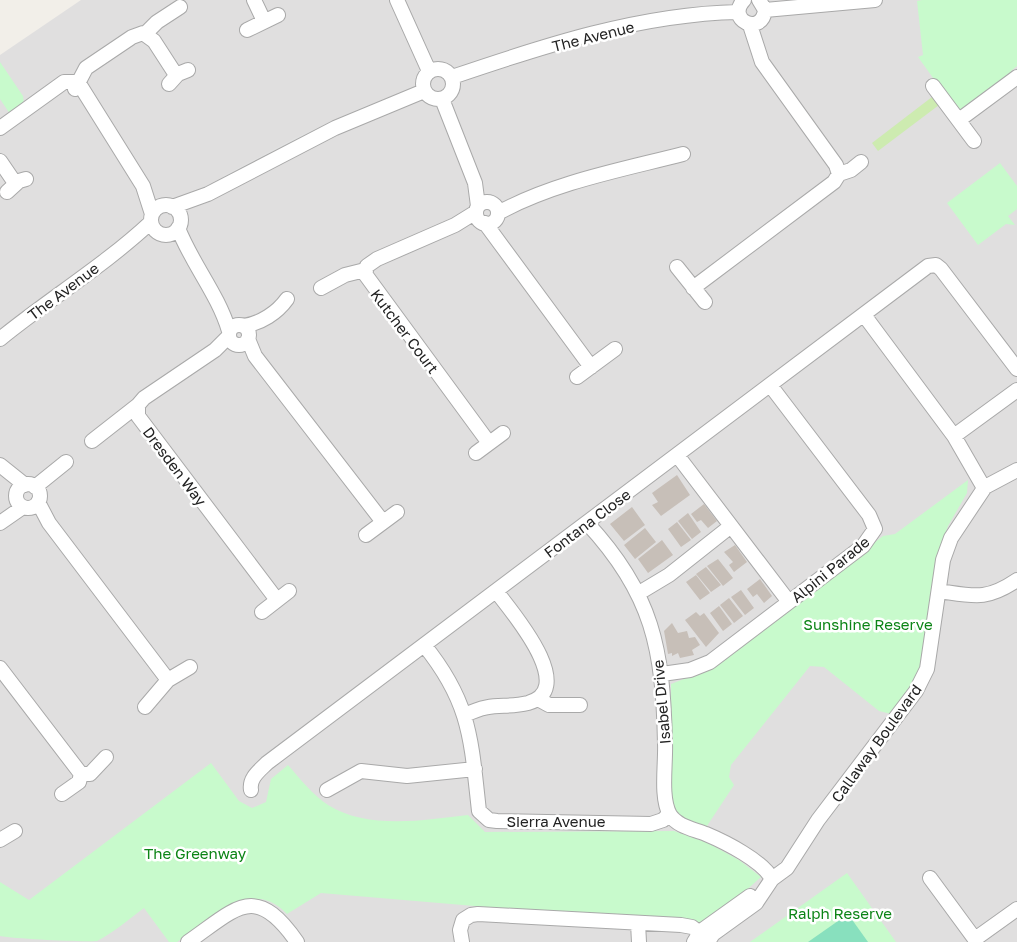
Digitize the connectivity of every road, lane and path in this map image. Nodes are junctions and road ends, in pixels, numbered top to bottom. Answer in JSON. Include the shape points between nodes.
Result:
{"nodes":[{"id":1,"x":254,"y":0,"type":"edge"},
{"id":2,"x":397,"y":0,"type":"edge"},
{"id":3,"x":875,"y":0,"type":"edge"},
{"id":4,"x":762,"y":5,"type":"edge"},
{"id":5,"x":741,"y":6,"type":"edge"},
{"id":6,"x":180,"y":7,"type":"dead end"},
{"id":7,"x":278,"y":15,"type":"dead end"},
{"id":8,"x":264,"y":21,"type":"junction"},
{"id":9,"x":750,"y":25,"type":"junction"},
{"id":10,"x":247,"y":30,"type":"dead end"},
{"id":11,"x":146,"y":33,"type":"junction"},
{"id":12,"x":429,"y":72,"type":"junction"},
{"id":13,"x":178,"y":76,"type":"dead end"},
{"id":14,"x":452,"y":77,"type":"junction"},
{"id":15,"x":1017,"y":77,"type":"edge"},
{"id":16,"x":77,"y":85,"type":"junction"},
{"id":17,"x":933,"y":86,"type":"dead end"},
{"id":18,"x":424,"y":91,"type":"junction"},
{"id":19,"x":442,"y":99,"type":"junction"},
{"id":20,"x":959,"y":120,"type":"junction"},
{"id":21,"x":0,"y":128,"type":"edge"},
{"id":22,"x":974,"y":141,"type":"dead end"},
{"id":23,"x":683,"y":154,"type":"dead end"},
{"id":24,"x":0,"y":161,"type":"edge"},
{"id":25,"x":861,"y":162,"type":"dead end"},
{"id":26,"x":839,"y":174,"type":"junction"},
{"id":27,"x":16,"y":185,"type":"dead end"},
{"id":28,"x":143,"y":186,"type":"junction"},
{"id":29,"x":208,"y":194,"type":"junction"},
{"id":30,"x":169,"y":206,"type":"junction"},
{"id":31,"x":487,"y":213,"type":"junction"},
{"id":32,"x":165,"y":225,"type":"junction"},
{"id":33,"x":677,"y":267,"type":"dead end"},
{"id":34,"x":365,"y":270,"type":"junction"},
{"id":35,"x":321,"y":288,"type":"dead end"},
{"id":36,"x":693,"y":288,"type":"junction"},
{"id":37,"x":287,"y":299,"type":"dead end"},
{"id":38,"x":705,"y":302,"type":"dead end"},
{"id":39,"x":864,"y":315,"type":"junction"},
{"id":40,"x":239,"y":335,"type":"junction"},
{"id":41,"x":0,"y":339,"type":"edge"},
{"id":42,"x":615,"y":349,"type":"dead end"},
{"id":43,"x":591,"y":367,"type":"junction"},
{"id":44,"x":1017,"y":369,"type":"edge"},
{"id":45,"x":577,"y":377,"type":"dead end"},
{"id":46,"x":770,"y":386,"type":"junction"},
{"id":47,"x":1017,"y":390,"type":"edge"},
{"id":48,"x":138,"y":405,"type":"junction"},
{"id":49,"x":503,"y":433,"type":"dead end"},
{"id":50,"x":954,"y":436,"type":"junction"},
{"id":51,"x":92,"y":441,"type":"dead end"},
{"id":52,"x":489,"y":443,"type":"junction"},
{"id":53,"x":476,"y":453,"type":"dead end"},
{"id":54,"x":677,"y":455,"type":"junction"},
{"id":55,"x":66,"y":462,"type":"dead end"},
{"id":56,"x":2,"y":467,"type":"edge"},
{"id":57,"x":1017,"y":470,"type":"edge"},
{"id":58,"x":984,"y":488,"type":"junction"},
{"id":59,"x":27,"y":497,"type":"junction"},
{"id":60,"x":397,"y":512,"type":"dead end"},
{"id":61,"x":383,"y":522,"type":"junction"},
{"id":62,"x":0,"y":523,"type":"edge"},
{"id":63,"x":587,"y":523,"type":"junction"},
{"id":64,"x":731,"y":526,"type":"junction"},
{"id":65,"x":366,"y":535,"type":"dead end"},
{"id":66,"x":1017,"y":580,"type":"edge"},
{"id":67,"x":289,"y":591,"type":"dead end"},
{"id":68,"x":496,"y":591,"type":"junction"},
{"id":69,"x":939,"y":591,"type":"junction"},
{"id":70,"x":639,"y":593,"type":"junction"},
{"id":71,"x":277,"y":600,"type":"junction"},
{"id":72,"x":789,"y":602,"type":"junction"},
{"id":73,"x":262,"y":612,"type":"dead end"},
{"id":74,"x":424,"y":645,"type":"junction"},
{"id":75,"x":190,"y":667,"type":"dead end"},
{"id":76,"x":0,"y":668,"type":"edge"},
{"id":77,"x":662,"y":674,"type":"junction"},
{"id":78,"x":168,"y":680,"type":"junction"},
{"id":79,"x":537,"y":699,"type":"junction"},
{"id":80,"x":580,"y":705,"type":"dead end"},
{"id":81,"x":145,"y":707,"type":"dead end"},
{"id":82,"x":465,"y":715,"type":"junction"},
{"id":83,"x":106,"y":757,"type":"dead end"},
{"id":84,"x":475,"y":769,"type":"junction"},
{"id":85,"x":81,"y":774,"type":"junction"},
{"id":86,"x":251,"y":790,"type":"dead end"},
{"id":87,"x":327,"y":790,"type":"dead end"},
{"id":88,"x":62,"y":794,"type":"dead end"},
{"id":89,"x":665,"y":816,"type":"junction"},
{"id":90,"x":768,"y":876,"type":"junction"},
{"id":91,"x":930,"y":878,"type":"dead end"},
{"id":92,"x":1017,"y":909,"type":"edge"},
{"id":93,"x":492,"y":917,"type":"dead end"},
{"id":94,"x":644,"y":923,"type":"junction"},
{"id":95,"x":700,"y":938,"type":"edge"},
{"id":96,"x":976,"y":941,"type":"edge"},
{"id":97,"x":188,"y":942,"type":"edge"},
{"id":98,"x":297,"y":942,"type":"edge"},
{"id":99,"x":639,"y":942,"type":"edge"},
{"id":100,"x":645,"y":942,"type":"edge"}],
"edges":[{"from":1,"to":8,"type":"street"},
{"from":2,"to":12,"type":"street"},
{"from":3,"to":4,"type":"street"},
{"from":4,"to":9,"type":"street","via":[[761,21]]},
{"from":5,"to":9,"type":"street","via":[[740,19]]},
{"from":5,"to":14,"type":"street","name":"The Avenue","via":[[610,30]]},
{"from":6,"to":11,"type":"street"},
{"from":7,"to":8,"type":"street"},
{"from":8,"to":10,"type":"street"},
{"from":9,"to":26,"type":"street","via":[[762,62]]},
{"from":11,"to":13,"type":"street"},
{"from":11,"to":16,"type":"street","via":[[132,37],[90,66]]},
{"from":12,"to":14,"type":"street","via":[[440,69]]},
{"from":12,"to":18,"type":"street","via":[[423,81]]},
{"from":14,"to":19,"type":"street","via":[[451,93]]},
{"from":15,"to":20,"type":"street"},
{"from":16,"to":21,"type":"street","via":[[43,100]]},
{"from":16,"to":28,"type":"street"},
{"from":17,"to":20,"type":"street"},
{"from":18,"to":19,"type":"street","via":[[431,98]]},
{"from":18,"to":29,"type":"street","name":"The Avenue","via":[[314,138]]},
{"from":19,"to":31,"type":"street"},
{"from":20,"to":22,"type":"street"},
{"from":23,"to":31,"type":"street","name":"Kutcher Court","via":[[580,180]]},
{"from":24,"to":27,"type":"street"},
{"from":25,"to":26,"type":"street"},
{"from":26,"to":36,"type":"street","via":[[834,182]]},
{"from":28,"to":30,"type":"street"},
{"from":28,"to":32,"type":"street"},
{"from":29,"to":30,"type":"street","name":"The Avenue"},
{"from":29,"to":32,"type":"street","name":"The Avenue"},
{"from":30,"to":32,"type":"street"},
{"from":30,"to":32,"type":"street","name":"The Avenue","via":[[158,208]]},
{"from":31,"to":34,"type":"street","name":"Kutcher Court","via":[[377,259]]},
{"from":31,"to":43,"type":"street","via":[[519,271]]},
{"from":32,"to":40,"type":"street","via":[[189,255]]},
{"from":32,"to":41,"type":"street","name":"The Avenue","via":[[128,244]]},
{"from":33,"to":36,"type":"street"},
{"from":34,"to":35,"type":"street"},
{"from":34,"to":52,"type":"street","name":"Kutcher Court","via":[[372,287]]},
{"from":36,"to":38,"type":"street"},
{"from":37,"to":40,"type":"street"},
{"from":39,"to":44,"type":"street","name":"Fontana Close","via":[[934,265],[943,271]]},
{"from":39,"to":46,"type":"street","name":"Fontana Close"},
{"from":39,"to":50,"type":"street"},
{"from":40,"to":48,"type":"street"},
{"from":40,"to":61,"type":"street"},
{"from":42,"to":43,"type":"street"},
{"from":43,"to":45,"type":"street"},
{"from":46,"to":54,"type":"street","name":"Fontana Close"},
{"from":46,"to":72,"type":"street","name":"Alpini Parade","via":[[869,515],[875,529],[863,546]]},
{"from":47,"to":50,"type":"street"},
{"from":48,"to":51,"type":"street"},
{"from":48,"to":71,"type":"street","name":"Dresden Way","via":[[138,416],[145,426]]},
{"from":49,"to":52,"type":"street"},
{"from":50,"to":58,"type":"street"},
{"from":52,"to":53,"type":"street"},
{"from":54,"to":63,"type":"street","name":"Fontana Close"},
{"from":54,"to":64,"type":"street"},
{"from":55,"to":59,"type":"street"},
{"from":56,"to":59,"type":"street"},
{"from":57,"to":58,"type":"street","name":"Callaway Boulevard"},
{"from":58,"to":69,"type":"street","name":"Callaway Boulevard","via":[[951,538]]},
{"from":59,"to":62,"type":"street"},
{"from":59,"to":78,"type":"street"},
{"from":60,"to":61,"type":"street"},
{"from":61,"to":65,"type":"street"},
{"from":63,"to":68,"type":"street","name":"Fontana Close"},
{"from":63,"to":70,"type":"street","name":"Isabel Drive","via":[[613,552]]},
{"from":64,"to":70,"type":"street","via":[[669,575]]},
{"from":64,"to":72,"type":"street"},
{"from":66,"to":69,"type":"street","via":[[985,597]]},
{"from":67,"to":71,"type":"street"},
{"from":68,"to":74,"type":"street","name":"Fontana Close"},
{"from":68,"to":79,"type":"street","via":[[538,649],[546,683]]},
{"from":69,"to":90,"type":"street","name":"Callaway Boulevard","via":[[927,669],[921,681],[787,868]]},
{"from":70,"to":77,"type":"street","name":"Isabel Drive"},
{"from":71,"to":73,"type":"street"},
{"from":72,"to":77,"type":"street","name":"Alpini Parade","via":[[710,662]]},
{"from":74,"to":82,"type":"street","name":"Sierra Avenue","via":[[449,678]]},
{"from":74,"to":86,"type":"street","name":"Fontana Close","via":[[267,764],[255,775]]},
{"from":75,"to":78,"type":"street"},
{"from":76,"to":85,"type":"street"},
{"from":77,"to":89,"type":"street","name":"Isabel Drive"},
{"from":78,"to":81,"type":"street"},
{"from":79,"to":80,"type":"street","via":[[549,705]]},
{"from":79,"to":82,"type":"street","via":[[484,706]]},
{"from":82,"to":84,"type":"street","name":"Sierra Avenue"},
{"from":83,"to":85,"type":"street","via":[[98,769]]},
{"from":84,"to":87,"type":"street","via":[[407,776],[361,771]]},
{"from":84,"to":89,"type":"street","name":"Sierra Avenue","via":[[479,811],[489,820],[635,822]]},
{"from":85,"to":88,"type":"street","via":[[79,782]]},
{"from":89,"to":90,"type":"street","via":[[740,854]]},
{"from":90,"to":95,"type":"street","name":"Callaway Boulevard","via":[[761,898]]},
{"from":91,"to":96,"type":"street"},
{"from":92,"to":96,"type":"street"},
{"from":93,"to":94,"type":"street"},
{"from":94,"to":95,"type":"street","via":[[665,925]]},
{"from":94,"to":99,"type":"street"},
{"from":94,"to":100,"type":"street"},
{"from":97,"to":98,"type":"street","via":[[232,911],[250,905],[277,915]]}]}
